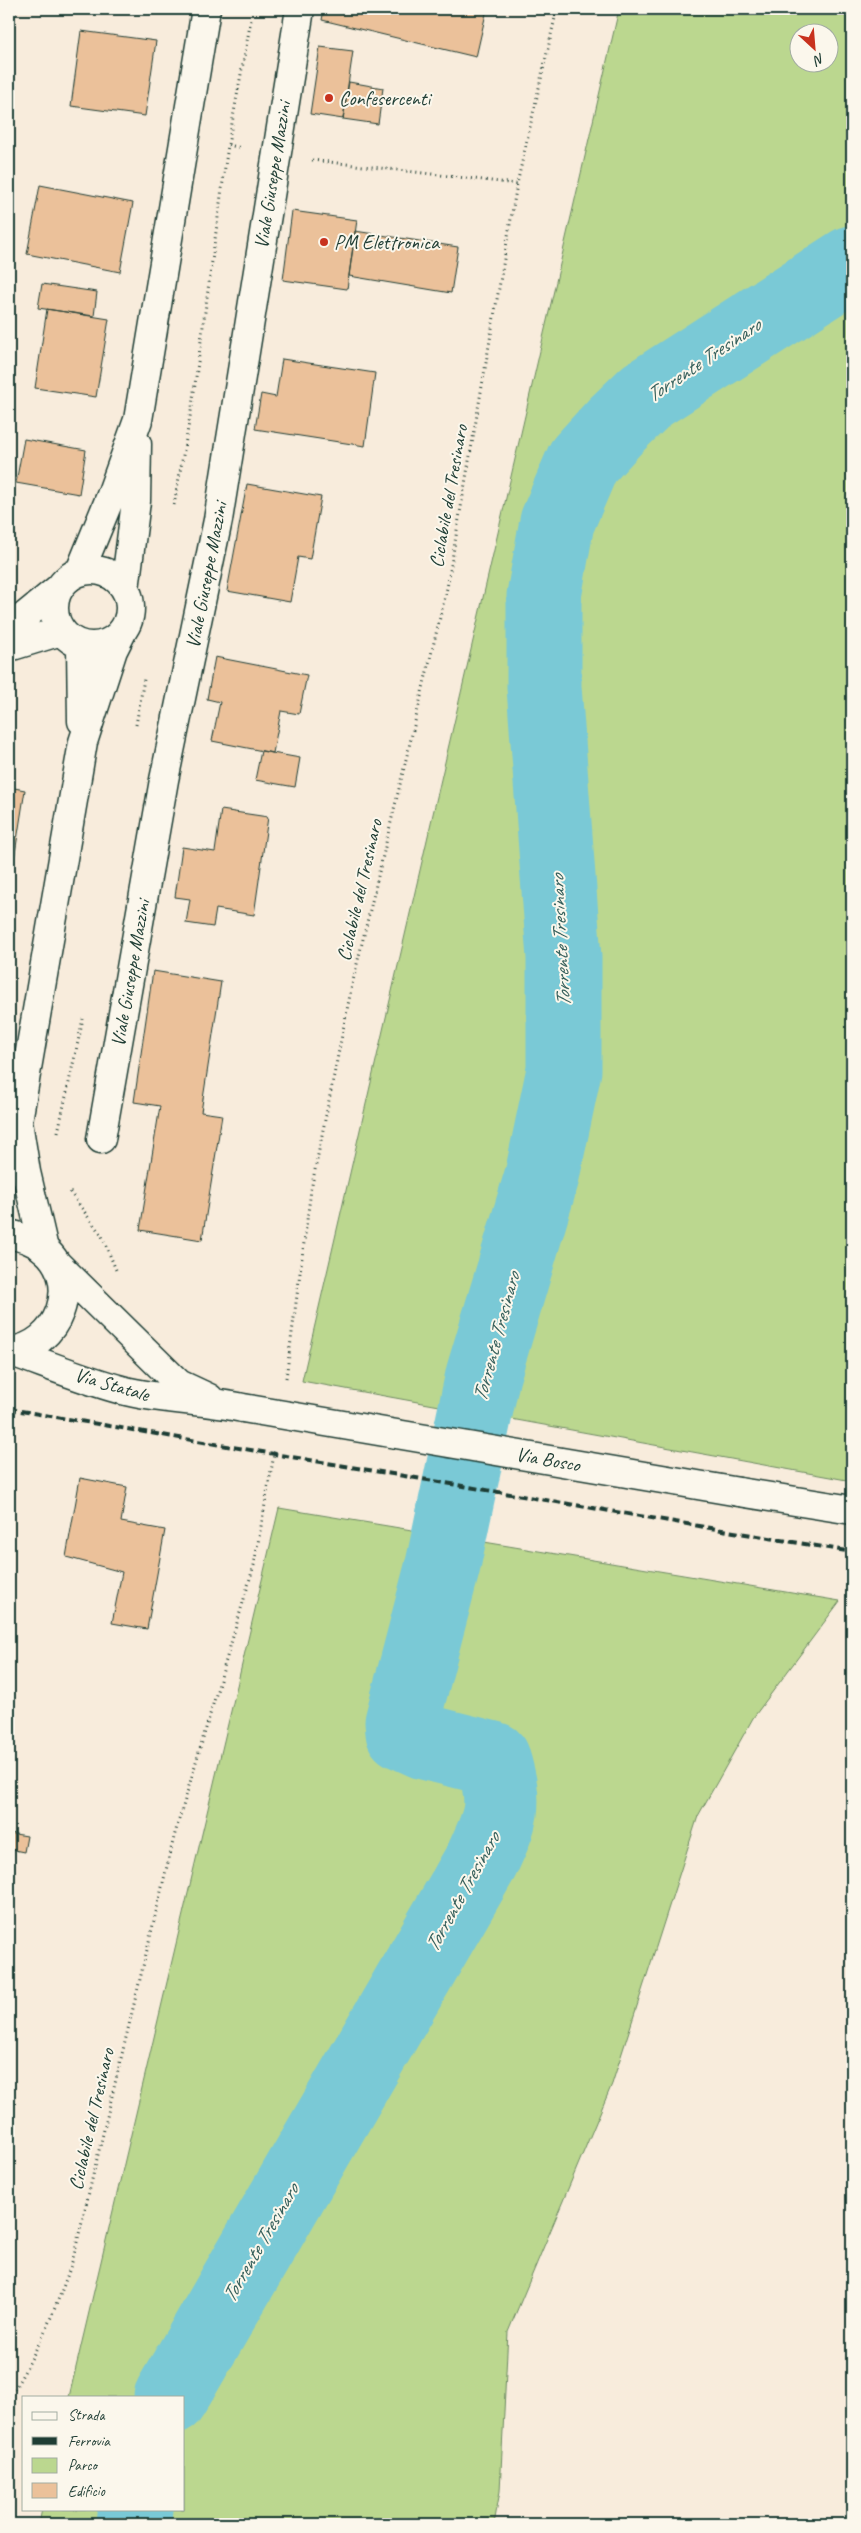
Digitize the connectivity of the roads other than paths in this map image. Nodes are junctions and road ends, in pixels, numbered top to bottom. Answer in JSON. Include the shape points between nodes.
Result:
{"nodes":[{"id":1,"x":206,"y":9,"type":"edge"},
{"id":2,"x":300,"y":9,"type":"edge"},
{"id":3,"x":138,"y":420,"type":"junction"},
{"id":4,"x":80,"y":571,"type":"junction"},
{"id":5,"x":58,"y":589,"type":"junction"},
{"id":6,"x":125,"y":589,"type":"junction"},
{"id":7,"x":9,"y":629,"type":"edge"},
{"id":8,"x":123,"y":630,"type":"junction"},
{"id":9,"x":71,"y":638,"type":"junction"},
{"id":10,"x":9,"y":647,"type":"edge"},
{"id":11,"x":83,"y":742,"type":"junction"},
{"id":12,"x":18,"y":1121,"type":"junction"},
{"id":13,"x":101,"y":1139,"type":"dead end"},
{"id":14,"x":9,"y":1146,"type":"edge"},
{"id":15,"x":9,"y":1234,"type":"edge"},
{"id":16,"x":50,"y":1256,"type":"junction"},
{"id":17,"x":9,"y":1351,"type":"edge"},
{"id":18,"x":217,"y":1402,"type":"junction"},
{"id":19,"x":243,"y":1408,"type":"joint"},
{"id":20,"x":852,"y":1510,"type":"edge"}],
"edges":[{"from":1,"to":3,"type":"street"},
{"from":2,"to":13,"type":"street","name":"Viale Giuseppe Mazzini","via":[[218,520],[164,780]]},
{"from":3,"to":4,"type":"street"},
{"from":3,"to":6,"type":"street","via":[[136,501]]},
{"from":4,"to":5,"type":"street"},
{"from":4,"to":6,"type":"street","via":[[106,572],[117,578]]},
{"from":5,"to":7,"type":"street"},
{"from":5,"to":9,"type":"street","via":[[53,610],[56,622]]},
{"from":6,"to":8,"type":"street","via":[[130,610]]},
{"from":8,"to":9,"type":"street","via":[[104,644]]},
{"from":8,"to":11,"type":"street","via":[[113,650]]},
{"from":9,"to":10,"type":"street"},
{"from":9,"to":11,"type":"street"},
{"from":11,"to":12,"type":"street"},
{"from":12,"to":14,"type":"street"},
{"from":12,"to":16,"type":"street","via":[[29,1189]]},
{"from":15,"to":16,"type":"street","name":"Via Statale","via":[[28,1239]]},
{"from":16,"to":17,"type":"street","name":"Via Statale","via":[[63,1282],[64,1300],[58,1319],[34,1344]]},
{"from":16,"to":18,"type":"street","name":"Via Statale","via":[[179,1384]]},
{"from":17,"to":18,"type":"street","name":"Via Statale","via":[[122,1390],[175,1401]]},
{"from":18,"to":19,"type":"street","name":"Via Statale"},
{"from":19,"to":20,"type":"street","name":"Via Bosco","bridge":true}]}
